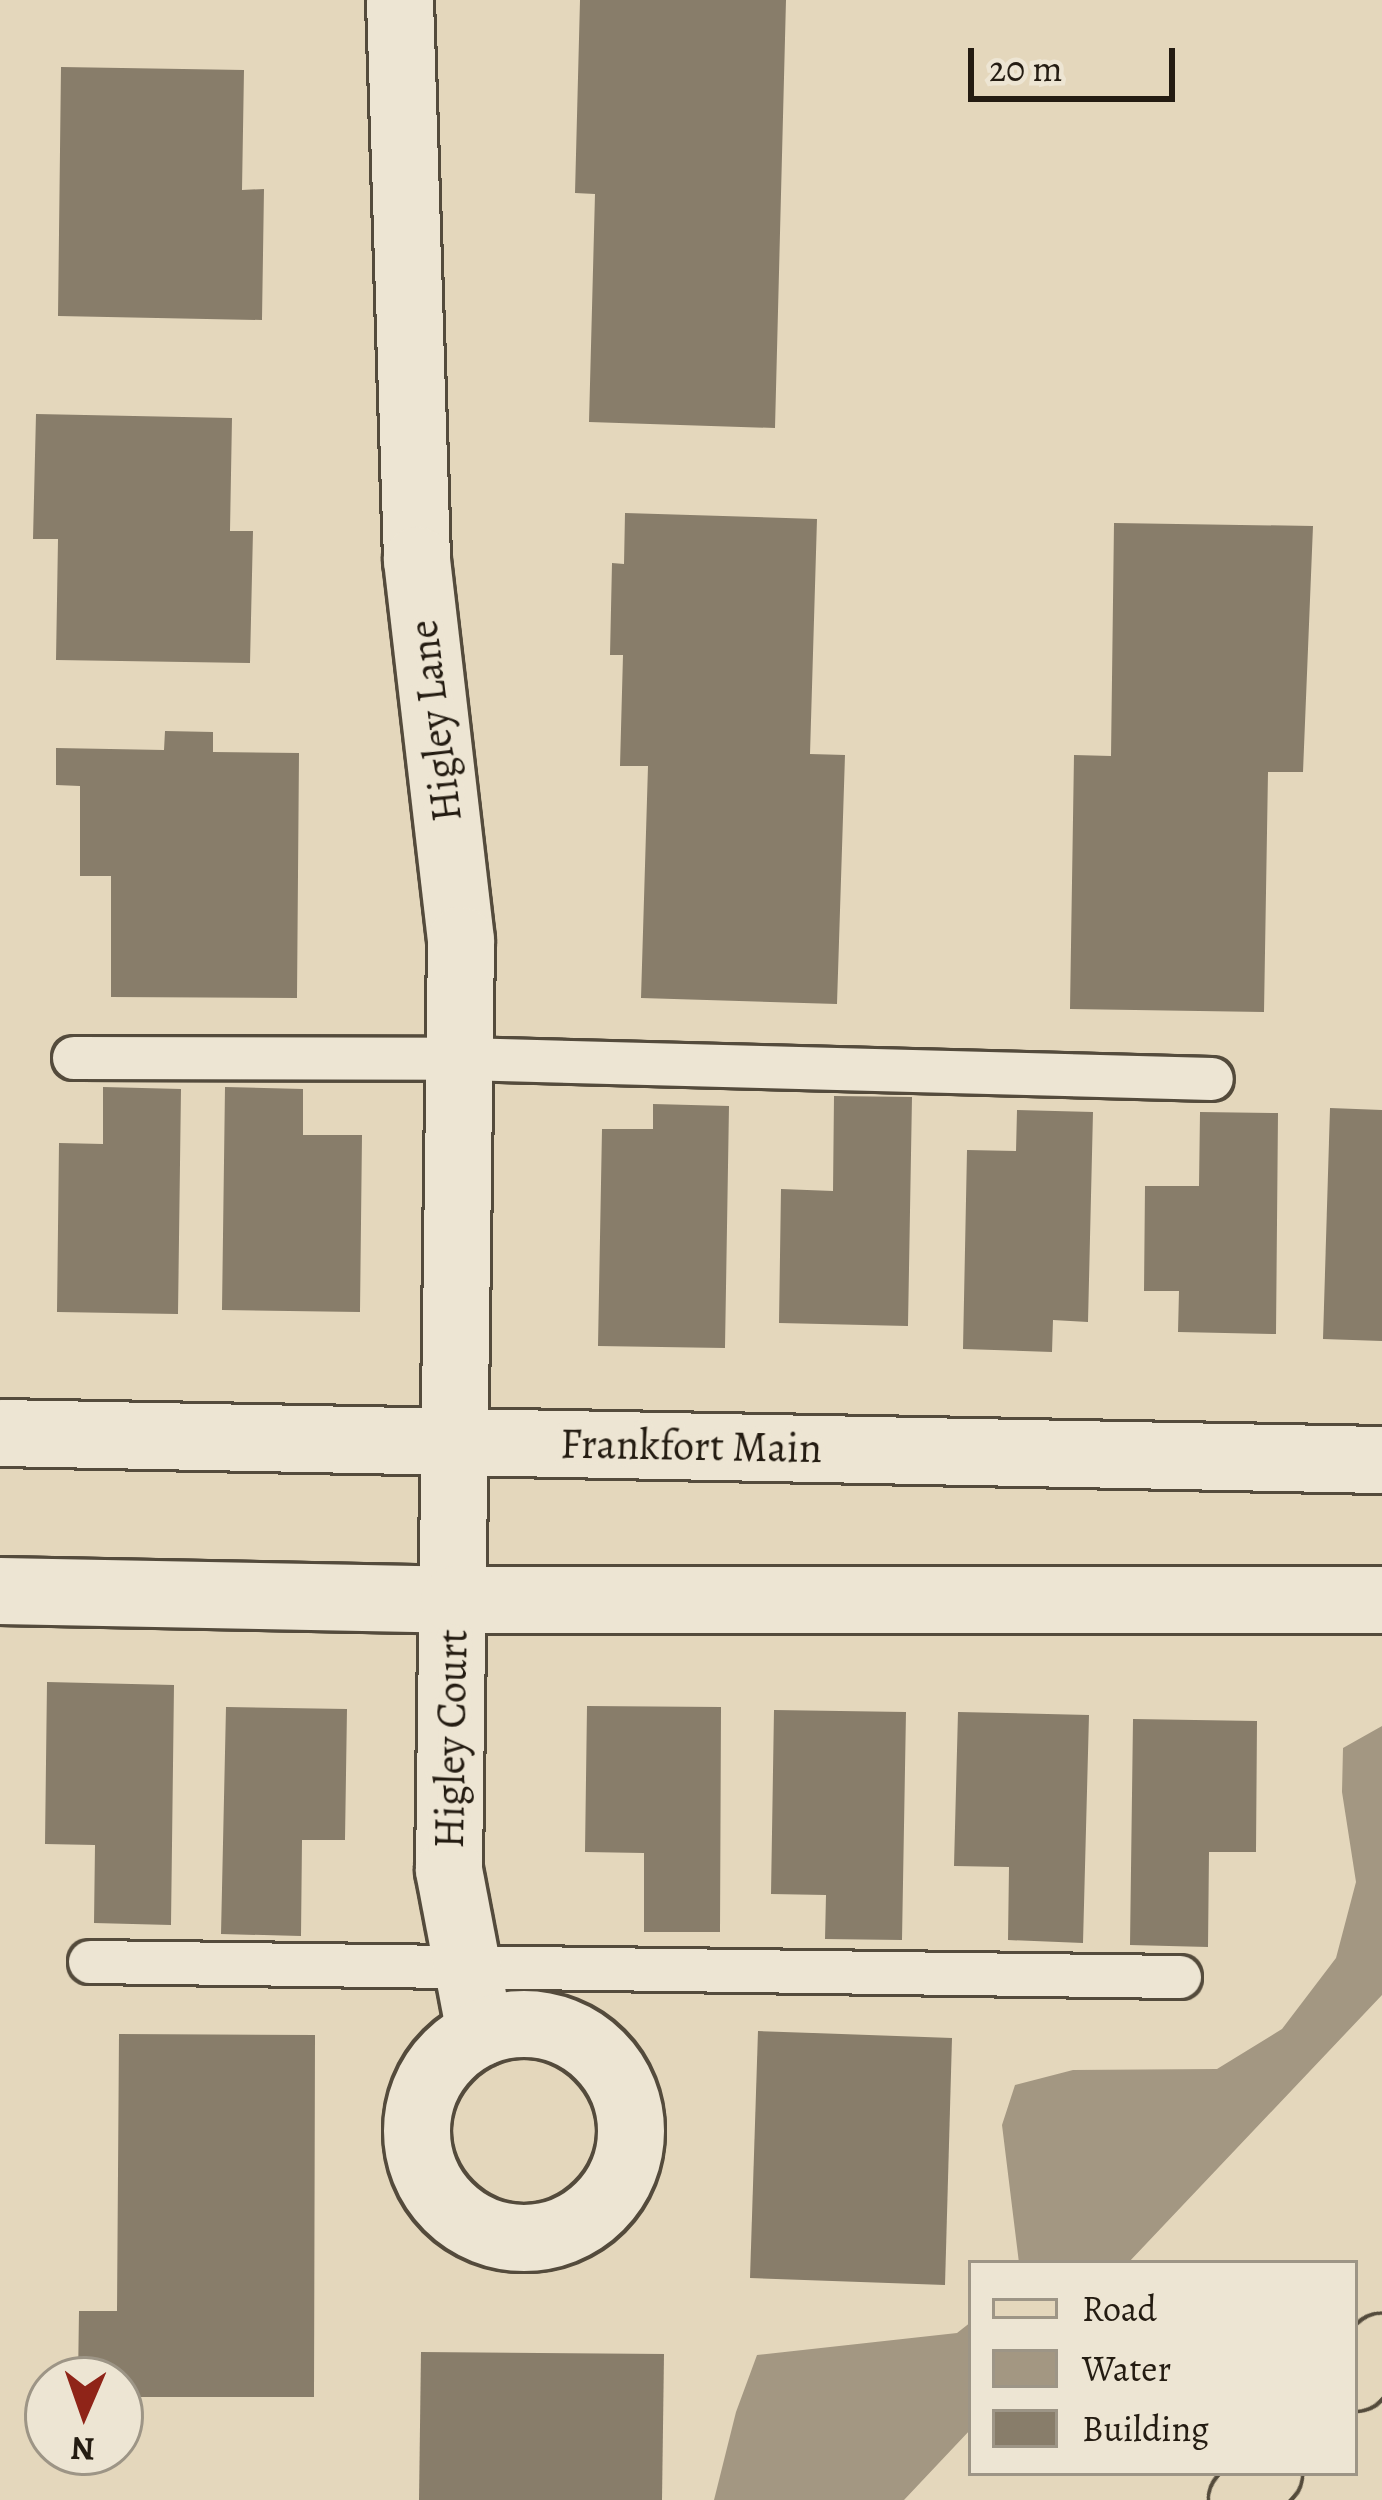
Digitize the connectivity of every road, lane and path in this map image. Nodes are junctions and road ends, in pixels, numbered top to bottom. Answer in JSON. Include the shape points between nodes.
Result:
{"nodes":[{"id":1,"x":400,"y":0,"type":"edge"},
{"id":2,"x":74,"y":1058,"type":"dead end"},
{"id":3,"x":463,"y":1059,"type":"junction"},
{"id":4,"x":1212,"y":1079,"type":"dead end"},
{"id":5,"x":0,"y":1433,"type":"edge"},
{"id":6,"x":458,"y":1442,"type":"junction"},
{"id":7,"x":1382,"y":1460,"type":"edge"},
{"id":8,"x":0,"y":1591,"type":"edge"},
{"id":9,"x":454,"y":1600,"type":"junction"},
{"id":10,"x":1382,"y":1600,"type":"edge"},
{"id":11,"x":90,"y":1962,"type":"dead end"},
{"id":12,"x":467,"y":1967,"type":"junction"},
{"id":13,"x":1180,"y":1977,"type":"dead end"},
{"id":14,"x":480,"y":2033,"type":"dead end"},
{"id":15,"x":1382,"y":2348,"type":"edge"},
{"id":16,"x":1358,"y":2375,"type":"edge"},
{"id":17,"x":1265,"y":2476,"type":"edge"},
{"id":18,"x":1243,"y":2500,"type":"edge"}],
"edges":[{"from":1,"to":3,"type":"street","name":"Higley Lane","via":[[417,560],[460,940]]},
{"from":2,"to":3,"type":"lane"},
{"from":3,"to":4,"type":"lane"},
{"from":3,"to":6,"type":"street","name":"Higley Lane"},
{"from":5,"to":6,"type":"street","name":"Frankfort Main"},
{"from":6,"to":7,"type":"street","name":"Frankfort Main"},
{"from":6,"to":9,"type":"street","name":"Higley Court"},
{"from":8,"to":9,"type":"street"},
{"from":9,"to":10,"type":"street"},
{"from":9,"to":12,"type":"street","name":"Higley Court","via":[[449,1870]]},
{"from":11,"to":12,"type":"lane"},
{"from":12,"to":13,"type":"lane"},
{"from":12,"to":14,"type":"street","name":"Higley Court"},
{"from":15,"to":16,"type":"main road"},
{"from":17,"to":18,"type":"main road"}]}
